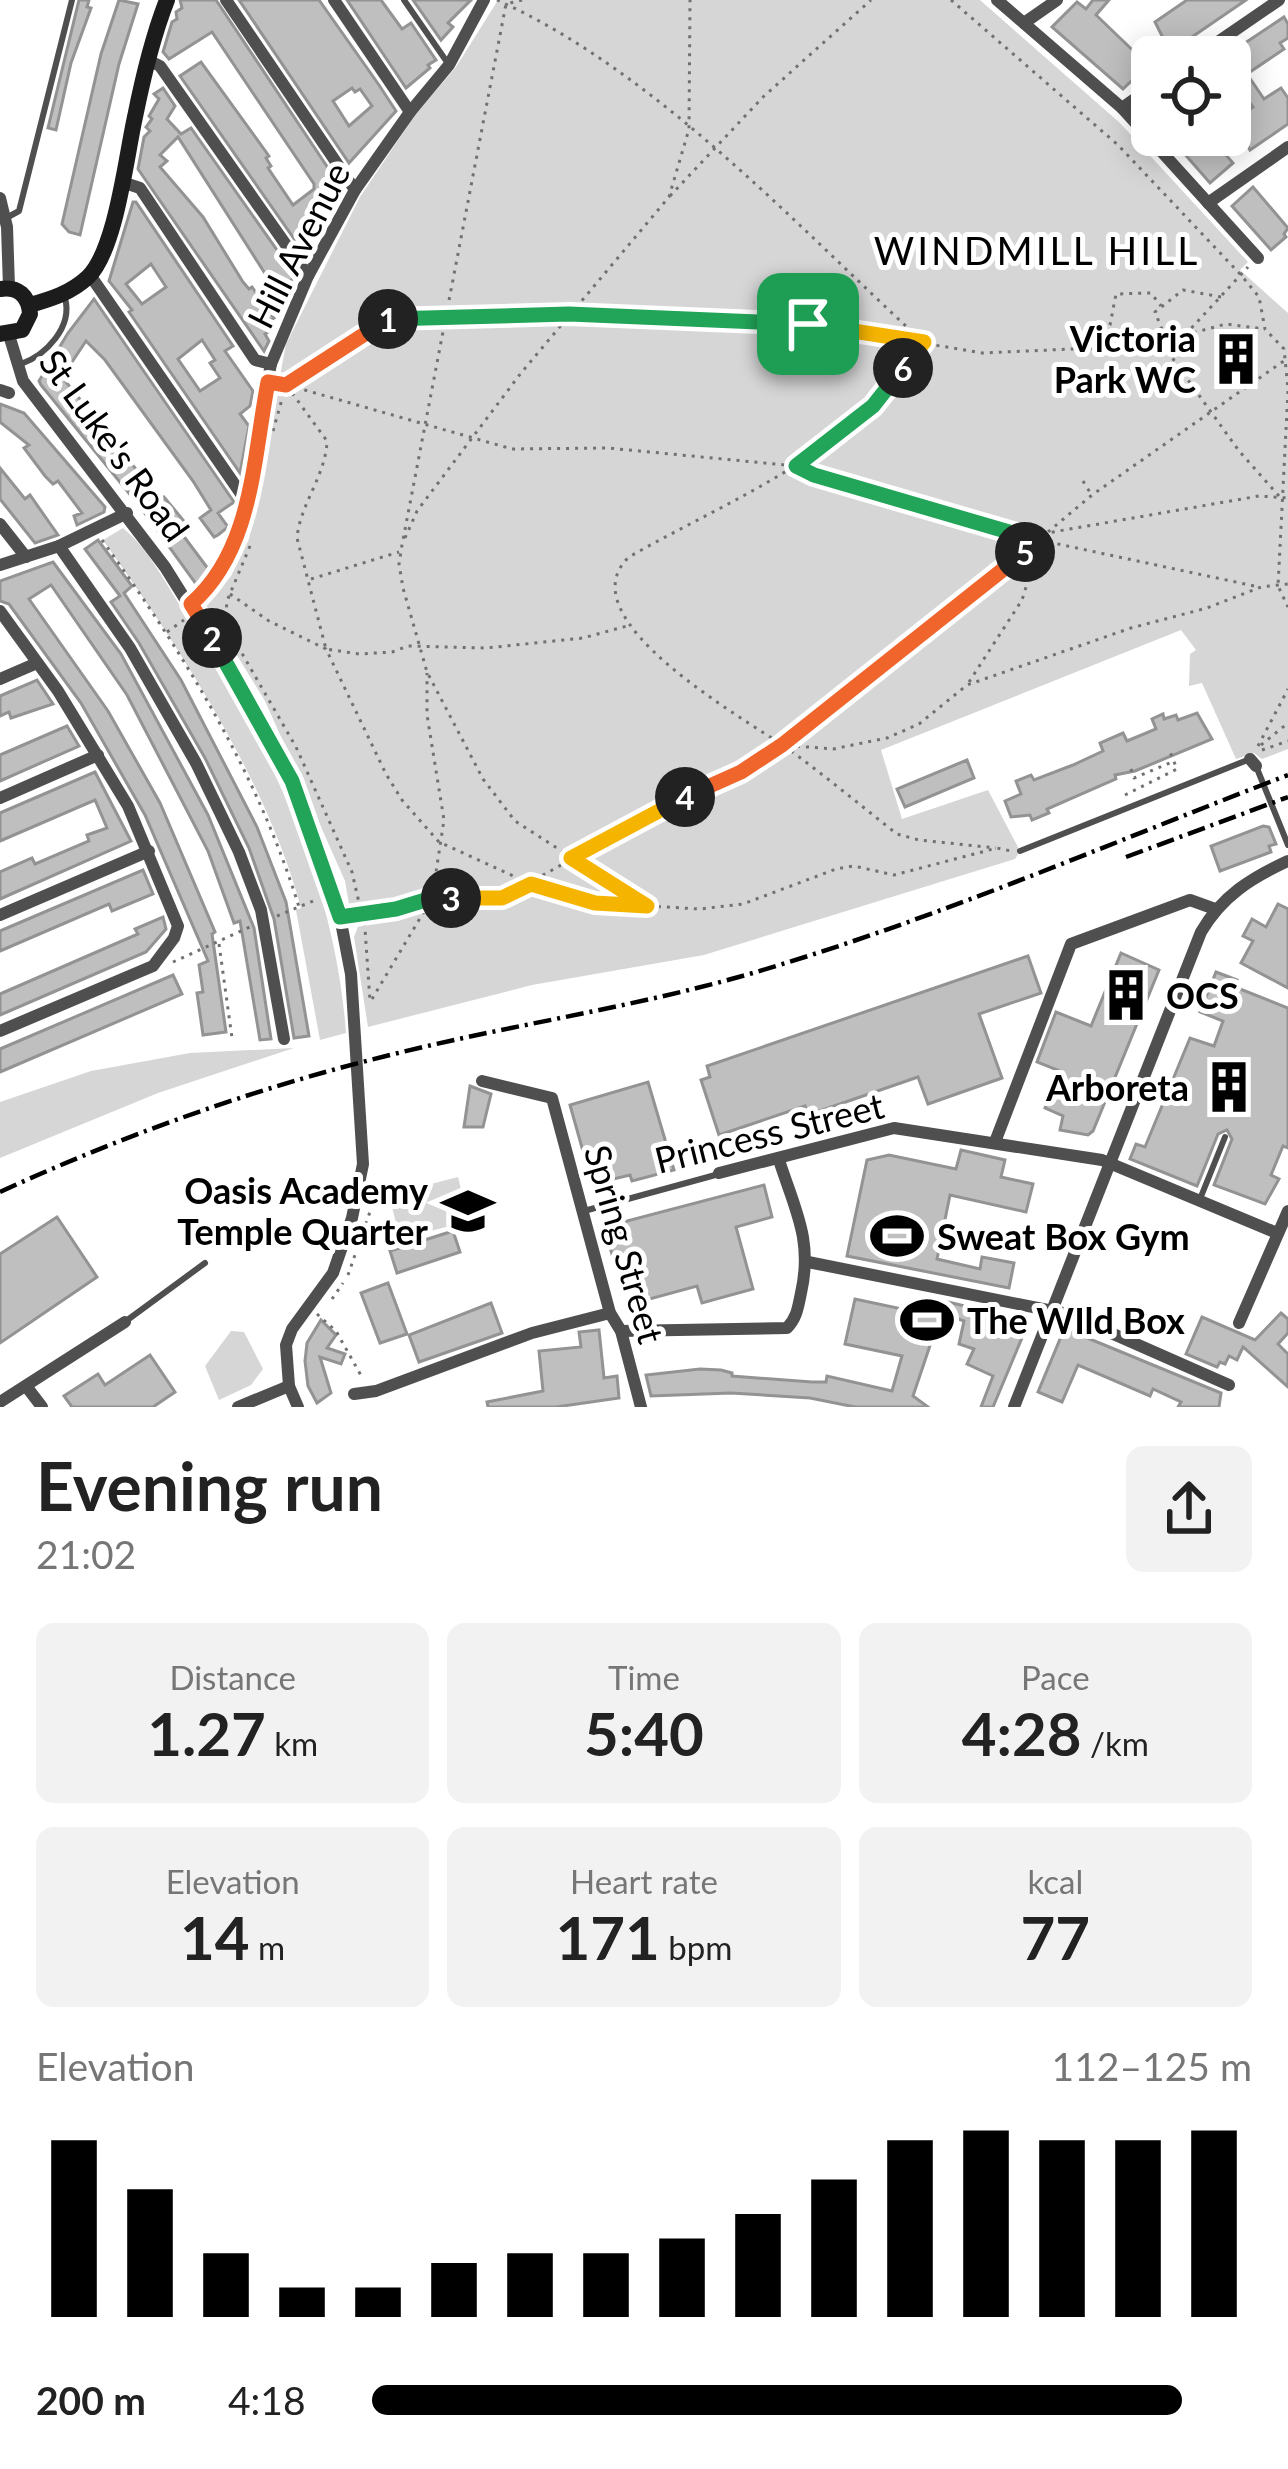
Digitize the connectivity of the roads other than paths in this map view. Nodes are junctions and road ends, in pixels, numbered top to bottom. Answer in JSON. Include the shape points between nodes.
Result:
{"nodes":[{"id":1,"x":72,"y":0,"type":"edge"},
{"id":2,"x":167,"y":0,"type":"edge"},
{"id":3,"x":226,"y":0,"type":"edge"},
{"id":4,"x":334,"y":0,"type":"edge"},
{"id":5,"x":404,"y":0,"type":"edge"},
{"id":6,"x":484,"y":0,"type":"edge"},
{"id":7,"x":998,"y":0,"type":"edge"},
{"id":8,"x":1057,"y":0,"type":"edge"},
{"id":9,"x":1280,"y":0,"type":"edge"},
{"id":10,"x":1024,"y":23,"type":"junction"},
{"id":11,"x":1227,"y":36,"type":"edge"},
{"id":12,"x":148,"y":60,"type":"junction"},
{"id":13,"x":449,"y":65,"type":"junction"},
{"id":14,"x":1131,"y":102,"type":"edge"},
{"id":15,"x":1122,"y":108,"type":"junction"},
{"id":16,"x":410,"y":112,"type":"junction"},
{"id":17,"x":1288,"y":146,"type":"edge"},
{"id":18,"x":122,"y":182,"type":"junction"},
{"id":19,"x":355,"y":190,"type":"junction"},
{"id":20,"x":0,"y":198,"type":"edge"},
{"id":21,"x":1208,"y":203,"type":"junction"},
{"id":22,"x":6,"y":218,"type":"junction"},
{"id":23,"x":1258,"y":258,"type":"road end"},
{"id":24,"x":90,"y":275,"type":"junction"},
{"id":25,"x":308,"y":276,"type":"junction"},
{"id":26,"x":4,"y":288,"type":"edge"},
{"id":27,"x":64,"y":295,"type":"junction"},
{"id":28,"x":30,"y":305,"type":"junction"},
{"id":29,"x":4,"y":334,"type":"edge"},
{"id":30,"x":271,"y":364,"type":"junction"},
{"id":31,"x":17,"y":366,"type":"junction"},
{"id":32,"x":246,"y":500,"type":"junction"},
{"id":33,"x":127,"y":514,"type":"junction"},
{"id":34,"x":0,"y":524,"type":"edge"},
{"id":35,"x":59,"y":546,"type":"junction"},
{"id":36,"x":26,"y":557,"type":"junction"},
{"id":37,"x":0,"y":565,"type":"edge"},
{"id":38,"x":0,"y":611,"type":"edge"},
{"id":39,"x":189,"y":611,"type":"junction"},
{"id":40,"x":38,"y":663,"type":"junction"},
{"id":41,"x":0,"y":679,"type":"edge"},
{"id":42,"x":98,"y":755,"type":"junction"},
{"id":43,"x":0,"y":798,"type":"edge"},
{"id":44,"x":1288,"y":845,"type":"edge"},
{"id":45,"x":148,"y":851,"type":"junction"},
{"id":46,"x":1020,"y":851,"type":"road end"},
{"id":47,"x":1288,"y":861,"type":"edge"},
{"id":48,"x":1215,"y":908,"type":"junction"},
{"id":49,"x":0,"y":915,"type":"edge"},
{"id":50,"x":0,"y":1031,"type":"edge"},
{"id":51,"x":284,"y":1039,"type":"dead end"},
{"id":52,"x":482,"y":1082,"type":"dead end"},
{"id":53,"x":1225,"y":1137,"type":"dead end"},
{"id":54,"x":994,"y":1142,"type":"junction"},
{"id":55,"x":779,"y":1160,"type":"junction"},
{"id":56,"x":1113,"y":1165,"type":"junction"},
{"id":57,"x":719,"y":1174,"type":"joint"},
{"id":58,"x":1199,"y":1199,"type":"junction"},
{"id":59,"x":1288,"y":1210,"type":"edge"},
{"id":60,"x":584,"y":1211,"type":"junction"},
{"id":61,"x":1277,"y":1232,"type":"junction"},
{"id":62,"x":808,"y":1262,"type":"junction"},
{"id":63,"x":205,"y":1263,"type":"dead end"},
{"id":64,"x":1053,"y":1311,"type":"junction"},
{"id":65,"x":610,"y":1312,"type":"junction"},
{"id":66,"x":125,"y":1322,"type":"joint"},
{"id":67,"x":1239,"y":1323,"type":"dead end"},
{"id":68,"x":620,"y":1331,"type":"junction"},
{"id":69,"x":1229,"y":1385,"type":"dead end"},
{"id":70,"x":26,"y":1386,"type":"junction"},
{"id":71,"x":289,"y":1386,"type":"junction"},
{"id":72,"x":354,"y":1394,"type":"dead end"},
{"id":73,"x":0,"y":1402,"type":"edge"},
{"id":74,"x":42,"y":1407,"type":"edge"},
{"id":75,"x":238,"y":1407,"type":"edge"},
{"id":76,"x":298,"y":1407,"type":"edge"},
{"id":77,"x":641,"y":1407,"type":"edge"},
{"id":78,"x":1014,"y":1407,"type":"edge"}],
"edges":[{"from":1,"to":22,"type":"lane","via":[[19,211]]},
{"from":2,"to":12,"type":"street"},
{"from":3,"to":19,"type":"street"},
{"from":4,"to":16,"type":"street"},
{"from":5,"to":13,"type":"lane"},
{"from":6,"to":13,"type":"street","name":"Hill Avenue"},
{"from":7,"to":10,"type":"street"},
{"from":8,"to":10,"type":"street"},
{"from":9,"to":11,"type":"street"},
{"from":10,"to":15,"type":"street"},
{"from":12,"to":18,"type":"street"},
{"from":12,"to":25,"type":"street","via":[[160,66]]},
{"from":13,"to":16,"type":"street","name":"Hill Avenue"},
{"from":14,"to":15,"type":"street"},
{"from":15,"to":21,"type":"street"},
{"from":16,"to":19,"type":"street","name":"Hill Avenue"},
{"from":17,"to":21,"type":"street"},
{"from":18,"to":24,"type":"street"},
{"from":18,"to":30,"type":"street","via":[[140,188],[255,360]]},
{"from":19,"to":25,"type":"street","name":"Hill Avenue"},
{"from":20,"to":22,"type":"street"},
{"from":21,"to":23,"type":"street"},
{"from":22,"to":26,"type":"street"},
{"from":24,"to":27,"type":"street"},
{"from":24,"to":32,"type":"street"},
{"from":25,"to":30,"type":"street","name":"Hill Avenue"},
{"from":26,"to":28,"type":"street","via":[[20,291]]},
{"from":27,"to":28,"type":"street"},
{"from":27,"to":31,"type":"lane","via":[[67,318],[45,353]]},
{"from":28,"to":29,"type":"street","via":[[27,323]]},
{"from":29,"to":31,"type":"street","name":"St Luke's Road"},
{"from":30,"to":32,"type":"street","name":"Hill Avenue"},
{"from":31,"to":33,"type":"street","name":"St Luke's Road"},
{"from":32,"to":39,"type":"street","name":"Hill Avenue","via":[[236,547]]},
{"from":33,"to":35,"type":"street"},
{"from":33,"to":39,"type":"street","name":"St Luke's Road"},
{"from":34,"to":36,"type":"street"},
{"from":35,"to":36,"type":"street"},
{"from":35,"to":51,"type":"street","via":[[130,648],[239,852],[261,910]]},
{"from":36,"to":37,"type":"street"},
{"from":38,"to":40,"type":"street"},
{"from":39,"to":71,"type":"street","name":"St Luke's Road","via":[[292,781],[340,917],[351,974],[363,1122],[359,1182],[333,1274],[292,1329],[284,1358]]},
{"from":40,"to":41,"type":"street"},
{"from":40,"to":42,"type":"street"},
{"from":42,"to":43,"type":"street"},
{"from":42,"to":45,"type":"street"},
{"from":44,"to":46,"type":"lane","via":[[1254,757]]},
{"from":45,"to":49,"type":"street"},
{"from":45,"to":50,"type":"street","via":[[178,926],[160,960]]},
{"from":47,"to":48,"type":"street"},
{"from":48,"to":54,"type":"street","via":[[1190,900],[1071,944]]},
{"from":48,"to":56,"type":"street"},
{"from":52,"to":60,"type":"street","name":"Spring Street","via":[[551,1098]]},
{"from":53,"to":58,"type":"lane"},
{"from":54,"to":55,"type":"street","name":"Princess Street","via":[[894,1128]]},
{"from":54,"to":56,"type":"street","name":"Princess Street"},
{"from":55,"to":57,"type":"street","name":"Princess Street"},
{"from":55,"to":62,"type":"street"},
{"from":56,"to":58,"type":"street","name":"Princess Street"},
{"from":56,"to":64,"type":"street"},
{"from":57,"to":60,"type":"lane","name":"Princess Street"},
{"from":58,"to":61,"type":"street","name":"Princess Street"},
{"from":59,"to":61,"type":"street"},
{"from":60,"to":65,"type":"street","name":"Spring Street"},
{"from":61,"to":67,"type":"street"},
{"from":62,"to":64,"type":"street"},
{"from":62,"to":68,"type":"street","via":[[787,1328]]},
{"from":63,"to":66,"type":"lane"},
{"from":64,"to":69,"type":"street"},
{"from":64,"to":78,"type":"street"},
{"from":65,"to":68,"type":"street","name":"Spring Street"},
{"from":65,"to":72,"type":"street"},
{"from":66,"to":70,"type":"street"},
{"from":68,"to":77,"type":"street","name":"Spring Street"},
{"from":70,"to":73,"type":"street"},
{"from":70,"to":74,"type":"street"},
{"from":71,"to":75,"type":"street"},
{"from":71,"to":76,"type":"street"}]}
